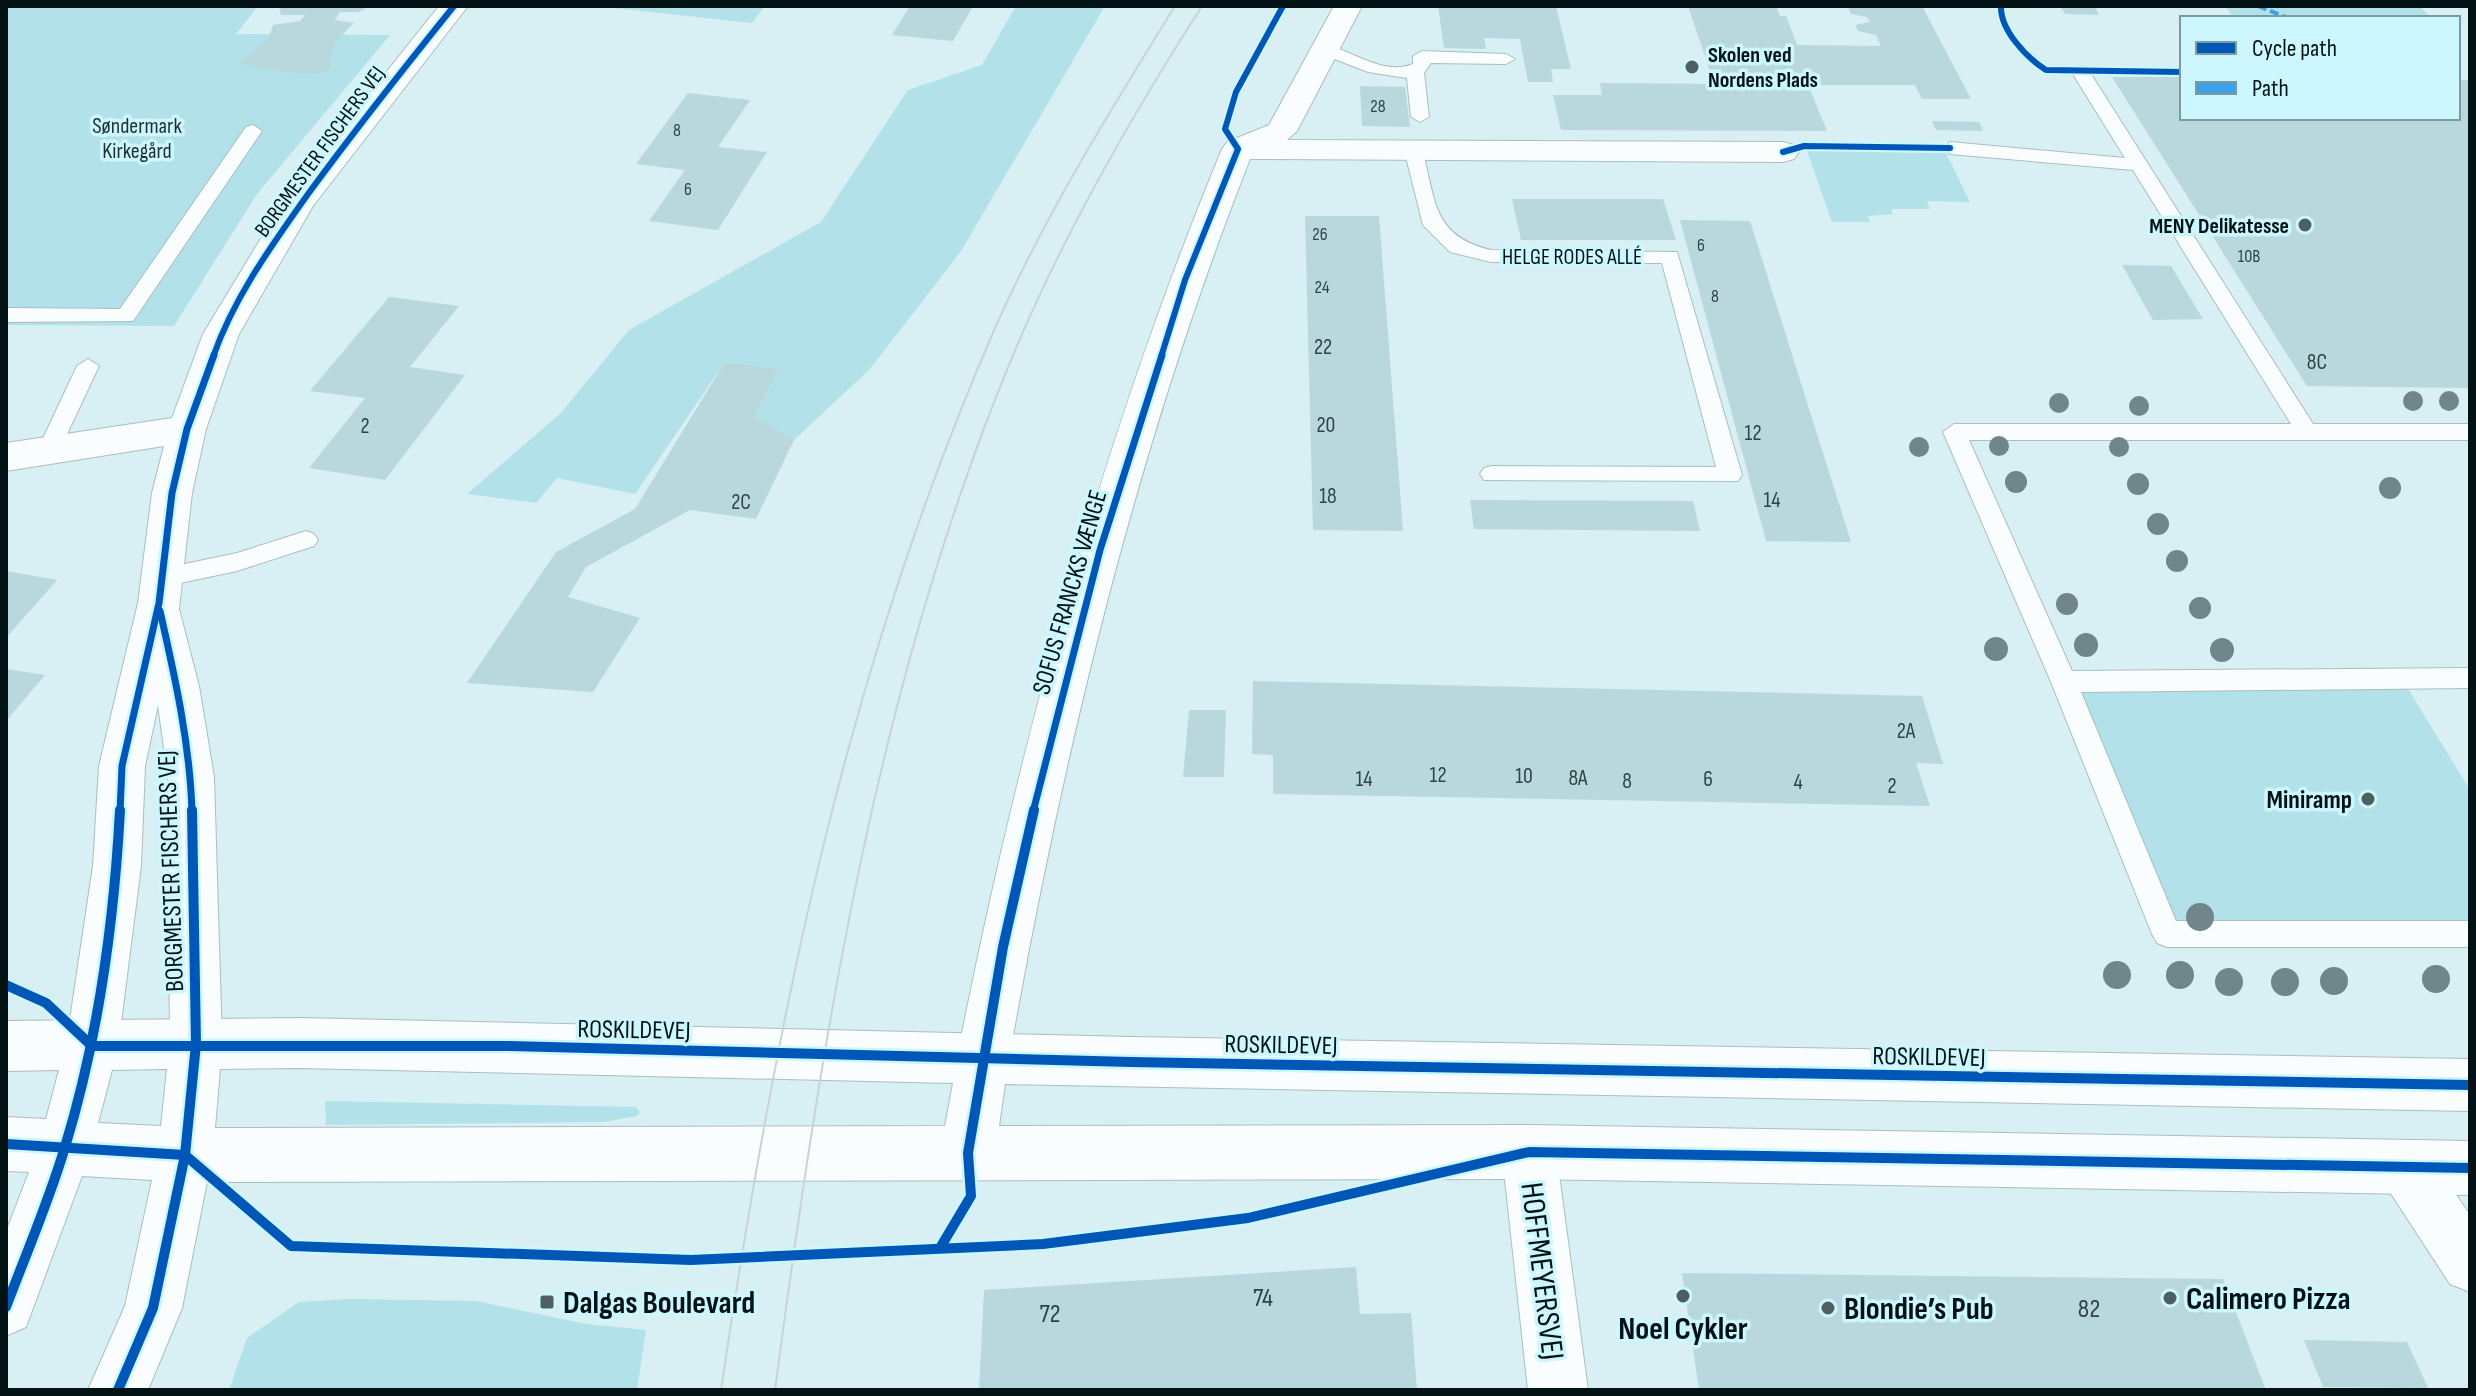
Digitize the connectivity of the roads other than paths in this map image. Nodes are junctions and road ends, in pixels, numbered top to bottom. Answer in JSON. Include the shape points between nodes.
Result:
{"nodes":[{"id":1,"x":454,"y":6,"type":"edge"},
{"id":2,"x":1348,"y":6,"type":"edge"},
{"id":3,"x":1325,"y":49,"type":"junction"},
{"id":4,"x":1506,"y":59,"type":"dead end"},
{"id":5,"x":1420,"y":62,"type":"junction"},
{"id":6,"x":2080,"y":71,"type":"dead end"},
{"id":7,"x":1420,"y":117,"type":"dead end"},
{"id":8,"x":253,"y":131,"type":"dead end"},
{"id":9,"x":1950,"y":148,"type":"dead end"},
{"id":10,"x":1238,"y":149,"type":"junction"},
{"id":11,"x":1413,"y":149,"type":"junction"},
{"id":12,"x":1783,"y":152,"type":"dead end"},
{"id":13,"x":2138,"y":165,"type":"junction"},
{"id":14,"x":6,"y":315,"type":"edge"},
{"id":15,"x":88,"y":366,"type":"dead end"},
{"id":16,"x":187,"y":429,"type":"junction"},
{"id":17,"x":2307,"y":432,"type":"junction"},
{"id":18,"x":2470,"y":432,"type":"edge"},
{"id":19,"x":49,"y":449,"type":"junction"},
{"id":20,"x":6,"y":457,"type":"edge"},
{"id":21,"x":1492,"y":474,"type":"dead end"},
{"id":22,"x":306,"y":540,"type":"dead end"},
{"id":23,"x":160,"y":590,"type":"junction"},
{"id":24,"x":2470,"y":678,"type":"edge"},
{"id":25,"x":2064,"y":682,"type":"junction"},
{"id":26,"x":2470,"y":934,"type":"edge"},
{"id":27,"x":196,"y":1044,"type":"junction"},
{"id":28,"x":6,"y":1046,"type":"edge"},
{"id":29,"x":92,"y":1046,"type":"junction"},
{"id":30,"x":983,"y":1058,"type":"junction"},
{"id":31,"x":2470,"y":1085,"type":"edge"},
{"id":32,"x":6,"y":1144,"type":"edge"},
{"id":33,"x":65,"y":1148,"type":"junction"},
{"id":34,"x":1529,"y":1152,"type":"junction"},
{"id":35,"x":968,"y":1153,"type":"junction"},
{"id":36,"x":185,"y":1155,"type":"junction"},
{"id":37,"x":2405,"y":1167,"type":"junction"},
{"id":38,"x":2470,"y":1168,"type":"edge"},
{"id":39,"x":2470,"y":1264,"type":"edge"},
{"id":40,"x":6,"y":1307,"type":"edge"},
{"id":41,"x":118,"y":1390,"type":"edge"},
{"id":42,"x":1558,"y":1390,"type":"edge"}],
"edges":[{"from":1,"to":16,"type":"street","name":"BORGMESTER FISCHERS VEJ","via":[[337,152],[268,250],[221,334]]},
{"from":2,"to":3,"type":"street"},
{"from":3,"to":5,"type":"lane","via":[[1384,70]]},
{"from":3,"to":10,"type":"street","via":[[1281,131]]},
{"from":4,"to":5,"type":"lane"},
{"from":5,"to":7,"type":"lane"},
{"from":6,"to":13,"type":"lane"},
{"from":8,"to":14,"type":"lane","via":[[126,316]]},
{"from":9,"to":13,"type":"lane"},
{"from":10,"to":11,"type":"street"},
{"from":10,"to":30,"type":"street","name":"SOFUS FRANCKS VÆNGE","via":[[1185,280],[1100,550],[1019,867]]},
{"from":11,"to":12,"type":"street"},
{"from":11,"to":21,"type":"lane","name":"HELGE RODES ALLÉ","via":[[1433,225],[1457,248],[1491,256],[1670,257],[1730,475]]},
{"from":13,"to":17,"type":"lane"},
{"from":15,"to":19,"type":"lane"},
{"from":16,"to":19,"type":"street"},
{"from":16,"to":23,"type":"street","name":"BORGMESTER FISCHERS VEJ","via":[[172,493]]},
{"from":17,"to":18,"type":"lane"},
{"from":17,"to":25,"type":"lane","via":[[1954,432]]},
{"from":19,"to":20,"type":"street"},
{"from":22,"to":23,"type":"lane"},
{"from":23,"to":27,"type":"street","name":"BORGMESTER FISCHERS VEJ","via":[[191,777]]},
{"from":23,"to":29,"type":"street","name":"BORGMESTER FISCHERS VEJ","via":[[122,766],[117,866]]},
{"from":24,"to":25,"type":"lane"},
{"from":25,"to":26,"type":"lane","via":[[2167,934]]},
{"from":27,"to":29,"type":"street","name":"ROSKILDEVEJ"},
{"from":27,"to":30,"type":"street","name":"ROSKILDEVEJ"},
{"from":27,"to":36,"type":"street"},
{"from":28,"to":29,"type":"street","name":"ROSKILDEVEJ"},
{"from":29,"to":33,"type":"street"},
{"from":30,"to":31,"type":"street","name":"ROSKILDEVEJ"},
{"from":30,"to":35,"type":"street","name":"SOFUS FRANCKS VÆNGE"},
{"from":32,"to":33,"type":"street"},
{"from":33,"to":36,"type":"street"},
{"from":33,"to":40,"type":"street"},
{"from":34,"to":35,"type":"street"},
{"from":34,"to":37,"type":"street"},
{"from":34,"to":42,"type":"street","name":"HOFFMEYERSVEJ"},
{"from":35,"to":36,"type":"street"},
{"from":36,"to":41,"type":"street","via":[[153,1308]]},
{"from":37,"to":38,"type":"street"},
{"from":37,"to":39,"type":"street"}]}
